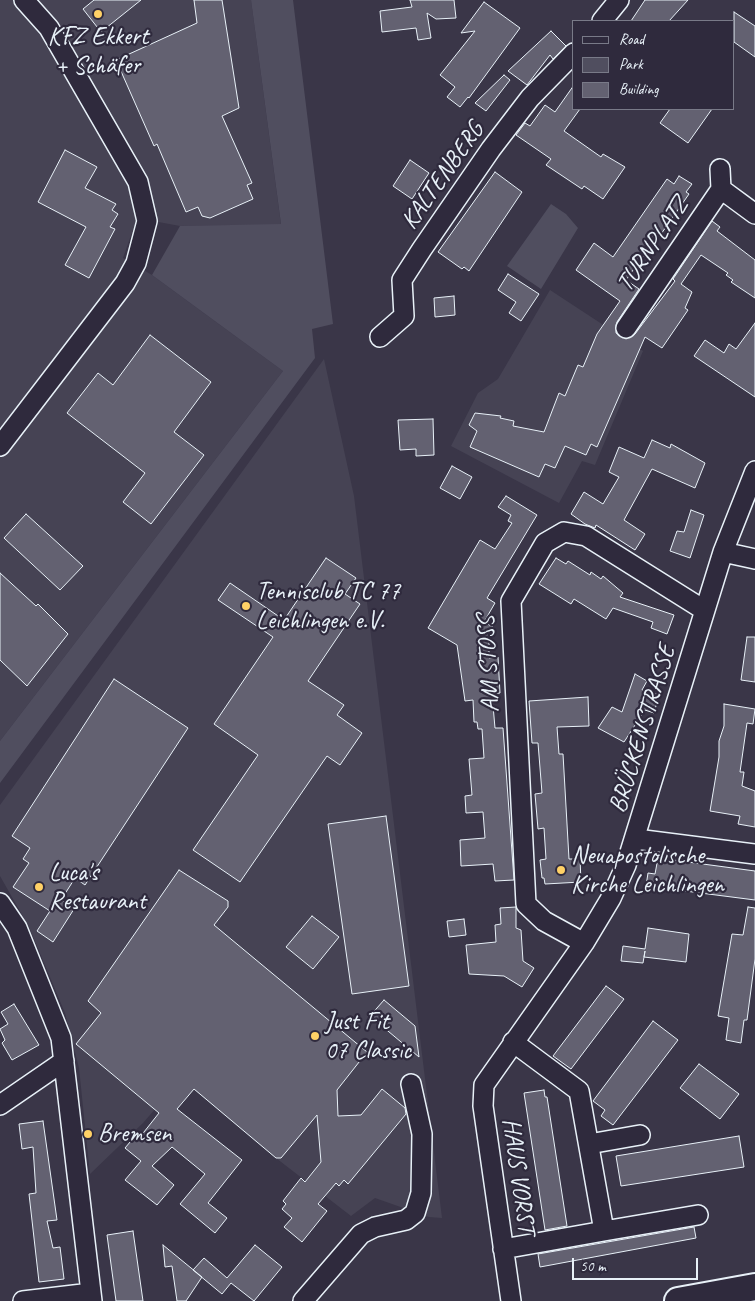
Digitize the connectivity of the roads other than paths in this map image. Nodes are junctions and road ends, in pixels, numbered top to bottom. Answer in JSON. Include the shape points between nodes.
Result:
{"nodes":[{"id":1,"x":24,"y":0,"type":"edge"},
{"id":2,"x":619,"y":0,"type":"edge"},
{"id":3,"x":603,"y":20,"type":"edge"},
{"id":4,"x":572,"y":55,"type":"edge"},
{"id":5,"x":720,"y":169,"type":"dead end"},
{"id":6,"x":721,"y":189,"type":"junction"},
{"id":7,"x":755,"y":214,"type":"edge"},
{"id":8,"x":626,"y":328,"type":"dead end"},
{"id":9,"x":380,"y":337,"type":"dead end"},
{"id":10,"x":0,"y":446,"type":"edge"},
{"id":11,"x":755,"y":472,"type":"edge"},
{"id":12,"x":723,"y":552,"type":"junction"},
{"id":13,"x":755,"y":558,"type":"edge"},
{"id":14,"x":704,"y":610,"type":"junction"},
{"id":15,"x":636,"y":839,"type":"junction"},
{"id":16,"x":755,"y":854,"type":"edge"},
{"id":17,"x":0,"y":902,"type":"edge"},
{"id":18,"x":584,"y":944,"type":"junction"},
{"id":19,"x":513,"y":1042,"type":"junction"},
{"id":20,"x":64,"y":1061,"type":"junction"},
{"id":21,"x":499,"y":1062,"type":"joint"},
{"id":22,"x":410,"y":1084,"type":"dead end"},
{"id":23,"x":0,"y":1105,"type":"edge"},
{"id":24,"x":640,"y":1135,"type":"dead end"},
{"id":25,"x":589,"y":1144,"type":"junction"},
{"id":26,"x":698,"y":1215,"type":"dead end"},
{"id":27,"x":604,"y":1231,"type":"junction"},
{"id":28,"x":503,"y":1249,"type":"junction"},
{"id":29,"x":755,"y":1287,"type":"edge"},
{"id":30,"x":91,"y":1297,"type":"edge"},
{"id":31,"x":23,"y":1301,"type":"edge"},
{"id":32,"x":303,"y":1301,"type":"edge"},
{"id":33,"x":511,"y":1301,"type":"edge"},
{"id":34,"x":678,"y":1301,"type":"edge"}],
"edges":[{"from":1,"to":10,"type":"street","via":[[49,28],[138,182],[147,221],[136,263],[125,282]]},
{"from":2,"to":3,"type":"street"},
{"from":4,"to":9,"type":"street","name":"KALTENBERG","via":[[530,98],[422,249],[402,280],[404,316]]},
{"from":5,"to":6,"type":"street","name":"TURNPLATZ"},
{"from":6,"to":7,"type":"street","name":"TURNPLATZ"},
{"from":6,"to":8,"type":"street","name":"TURNPLATZ"},
{"from":11,"to":12,"type":"street","name":"BRÜCKENSTRASSE"},
{"from":12,"to":13,"type":"street"},
{"from":12,"to":14,"type":"street","name":"BRÜCKENSTRASSE"},
{"from":14,"to":15,"type":"street","name":"BRÜCKENSTRASSE"},
{"from":14,"to":18,"type":"street","name":"AM STOSS","via":[[586,536],[564,532],[544,543],[511,601],[526,904],[544,921]]},
{"from":15,"to":16,"type":"street"},
{"from":15,"to":18,"type":"street","name":"BRÜCKENSTRASSE","via":[[611,898]]},
{"from":17,"to":20,"type":"street","via":[[17,928],[53,1014]]},
{"from":18,"to":19,"type":"street","name":"BRÜCKENSTRASSE"},
{"from":19,"to":21,"type":"street","name":"BRÜCKENSTRASSE"},
{"from":19,"to":25,"type":"street","via":[[579,1091]]},
{"from":20,"to":23,"type":"street"},
{"from":20,"to":30,"type":"street"},
{"from":21,"to":28,"type":"street","name":"HAUS VORST","via":[[484,1085],[483,1106]]},
{"from":22,"to":32,"type":"street","via":[[422,1134],[421,1194],[415,1213],[406,1220],[375,1227],[361,1234]]},
{"from":24,"to":25,"type":"street"},
{"from":25,"to":27,"type":"street"},
{"from":26,"to":27,"type":"street"},
{"from":27,"to":28,"type":"street"},
{"from":28,"to":33,"type":"street","name":"HAUS VORST"},
{"from":29,"to":34,"type":"main road"},
{"from":30,"to":31,"type":"street"}]}
